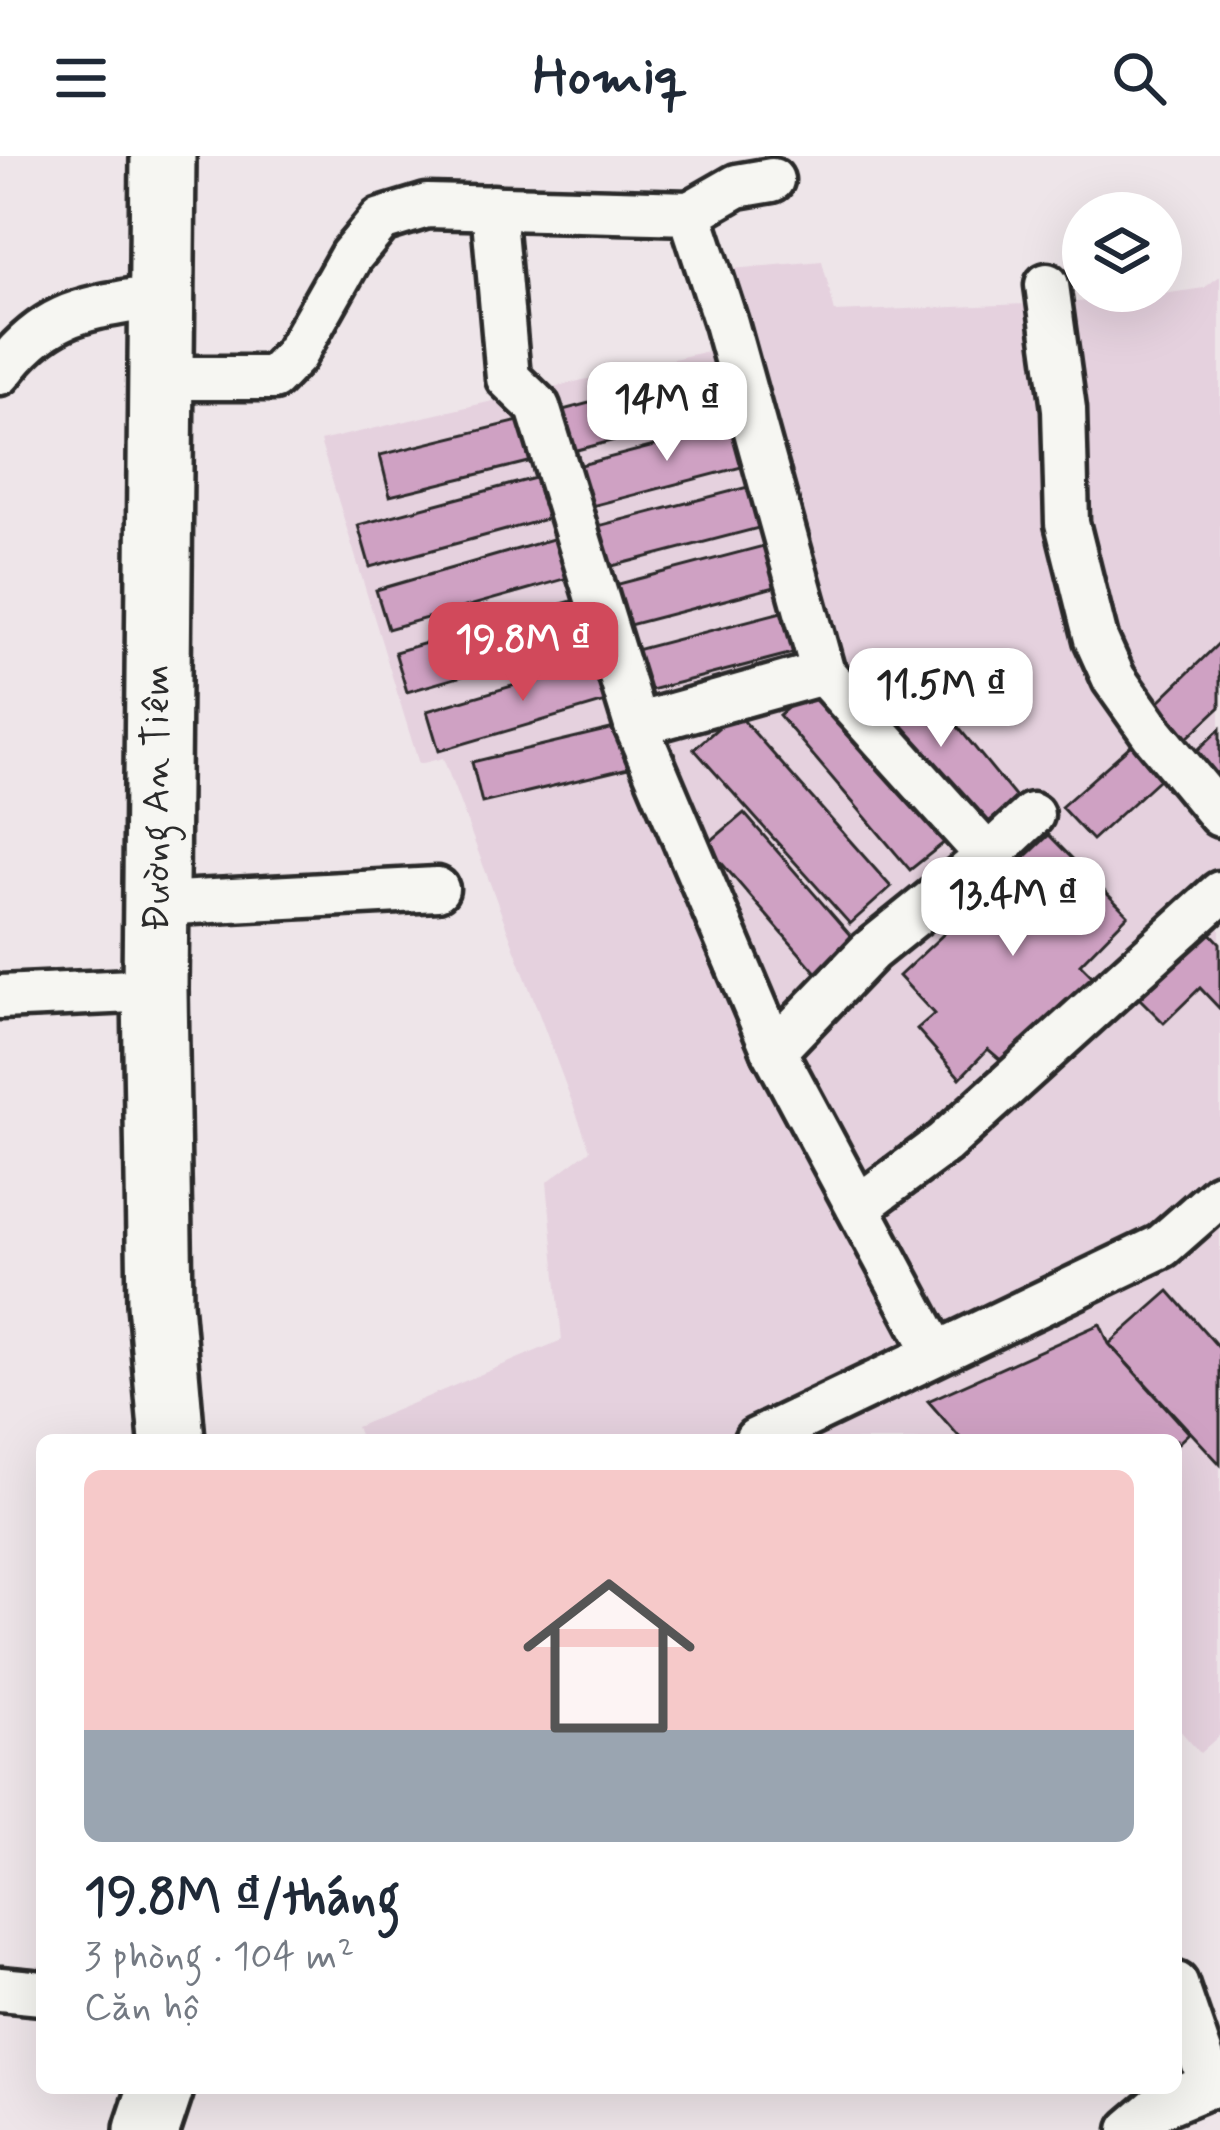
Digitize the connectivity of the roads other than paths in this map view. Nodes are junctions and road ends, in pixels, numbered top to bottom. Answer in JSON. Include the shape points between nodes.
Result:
{"nodes":[{"id":1,"x":163,"y":156,"type":"edge"},
{"id":2,"x":772,"y":180,"type":"dead end"},
{"id":3,"x":493,"y":207,"type":"junction"},
{"id":4,"x":690,"y":213,"type":"junction"},
{"id":5,"x":1047,"y":285,"type":"dead end"},
{"id":6,"x":159,"y":296,"type":"junction"},
{"id":7,"x":0,"y":373,"type":"edge"},
{"id":8,"x":160,"y":378,"type":"junction"},
{"id":9,"x":824,"y":673,"type":"junction"},
{"id":10,"x":636,"y":725,"type":"junction"},
{"id":11,"x":1032,"y":814,"type":"dead end"},
{"id":12,"x":1220,"y":815,"type":"edge"},
{"id":13,"x":988,"y":856,"type":"junction"},
{"id":14,"x":437,"y":889,"type":"dead end"},
{"id":15,"x":1220,"y":893,"type":"edge"},
{"id":16,"x":157,"y":904,"type":"junction"},
{"id":17,"x":155,"y":991,"type":"junction"},
{"id":18,"x":0,"y":997,"type":"edge"},
{"id":19,"x":774,"y":1051,"type":"junction"},
{"id":20,"x":1220,"y":1195,"type":"edge"},
{"id":21,"x":858,"y":1207,"type":"junction"},
{"id":22,"x":936,"y":1353,"type":"junction"},
{"id":23,"x":171,"y":1434,"type":"edge"},
{"id":24,"x":768,"y":1434,"type":"edge"},
{"id":25,"x":0,"y":1989,"type":"edge"},
{"id":26,"x":36,"y":1992,"type":"edge"},
{"id":27,"x":1182,"y":1999,"type":"edge"},
{"id":28,"x":1216,"y":2086,"type":"edge"},
{"id":29,"x":159,"y":2094,"type":"edge"},
{"id":30,"x":147,"y":2130,"type":"edge"},
{"id":31,"x":1131,"y":2130,"type":"edge"}],
"edges":[{"from":1,"to":6,"type":"highway","name":"Đường An Tiêm"},
{"from":2,"to":4,"type":"street","via":[[737,186]]},
{"from":3,"to":4,"type":"street"},
{"from":3,"to":8,"type":"street","via":[[427,206],[381,220],[273,379]]},
{"from":3,"to":10,"type":"street","via":[[508,378],[538,407]]},
{"from":4,"to":9,"type":"street"},
{"from":5,"to":12,"type":"street","via":[[1064,409],[1067,523],[1096,639],[1114,679]]},
{"from":6,"to":7,"type":"street","via":[[62,315],[22,344]]},
{"from":6,"to":8,"type":"highway","name":"Đường An Tiêm"},
{"from":8,"to":16,"type":"highway","name":"Đường An Tiêm"},
{"from":9,"to":10,"type":"street"},
{"from":9,"to":13,"type":"street"},
{"from":10,"to":19,"type":"street"},
{"from":11,"to":13,"type":"street"},
{"from":13,"to":19,"type":"street","via":[[870,951]]},
{"from":14,"to":16,"type":"street"},
{"from":15,"to":21,"type":"street","via":[[944,1143]]},
{"from":16,"to":17,"type":"highway","name":"Đường An Tiêm"},
{"from":17,"to":18,"type":"street"},
{"from":17,"to":23,"type":"highway","name":"Đường An Tiêm","via":[[160,1303]]},
{"from":19,"to":21,"type":"street"},
{"from":20,"to":22,"type":"street","via":[[1162,1246]]},
{"from":21,"to":22,"type":"street"},
{"from":22,"to":24,"type":"street"},
{"from":25,"to":26,"type":"street"},
{"from":27,"to":28,"type":"street"},
{"from":28,"to":31,"type":"street","via":[[1157,2107]]},
{"from":29,"to":30,"type":"highway"}]}
